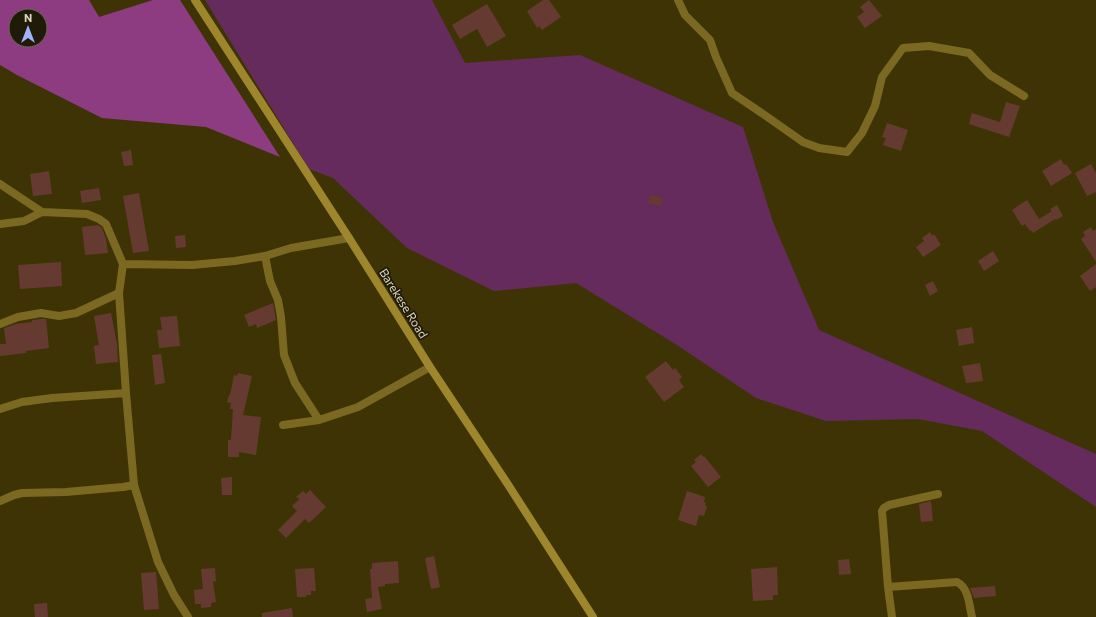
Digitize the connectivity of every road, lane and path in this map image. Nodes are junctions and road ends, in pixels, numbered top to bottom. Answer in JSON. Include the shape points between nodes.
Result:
{"nodes":[{"id":1,"x":195,"y":0,"type":"edge"},
{"id":2,"x":678,"y":0,"type":"edge"},
{"id":3,"x":1024,"y":96,"type":"dead end"},
{"id":4,"x":0,"y":184,"type":"edge"},
{"id":5,"x":42,"y":212,"type":"junction"},
{"id":6,"x":0,"y":224,"type":"edge"},
{"id":7,"x":349,"y":238,"type":"junction"},
{"id":8,"x":265,"y":256,"type":"junction"},
{"id":9,"x":123,"y":264,"type":"junction"},
{"id":10,"x":119,"y":294,"type":"junction"},
{"id":11,"x":0,"y":324,"type":"edge"},
{"id":12,"x":430,"y":367,"type":"junction"},
{"id":13,"x":126,"y":393,"type":"junction"},
{"id":14,"x":0,"y":409,"type":"edge"},
{"id":15,"x":319,"y":420,"type":"junction"},
{"id":16,"x":283,"y":425,"type":"dead end"},
{"id":17,"x":134,"y":485,"type":"junction"},
{"id":18,"x":938,"y":494,"type":"dead end"},
{"id":19,"x":0,"y":501,"type":"edge"},
{"id":20,"x":888,"y":587,"type":"junction"},
{"id":21,"x":188,"y":617,"type":"edge"},
{"id":22,"x":593,"y":617,"type":"edge"},
{"id":23,"x":892,"y":617,"type":"edge"},
{"id":24,"x":972,"y":617,"type":"edge"}],
"edges":[{"from":1,"to":7,"type":"main road","name":"Barekese Road"},
{"from":2,"to":3,"type":"street","via":[[685,15],[710,40],[732,93],[803,142],[819,148],[847,152],[862,133],[875,106],[882,76],[903,48],[929,46],[969,53],[990,75]]},
{"from":4,"to":5,"type":"street"},
{"from":5,"to":6,"type":"street","via":[[24,221]]},
{"from":5,"to":9,"type":"street","via":[[87,214],[99,219],[106,224]]},
{"from":7,"to":8,"type":"street","via":[[291,248]]},
{"from":7,"to":12,"type":"main road","name":"Barekese Road"},
{"from":8,"to":9,"type":"street","via":[[192,265]]},
{"from":8,"to":15,"type":"street","via":[[270,281],[278,300],[284,355],[295,383]]},
{"from":9,"to":10,"type":"street"},
{"from":10,"to":11,"type":"street","via":[[76,314],[59,316],[41,313],[18,317]]},
{"from":10,"to":13,"type":"street"},
{"from":12,"to":15,"type":"street","via":[[358,407]]},
{"from":12,"to":22,"type":"main road","name":"Barekese Road"},
{"from":13,"to":14,"type":"street","via":[[52,398],[22,402]]},
{"from":13,"to":17,"type":"street"},
{"from":15,"to":16,"type":"street"},
{"from":17,"to":19,"type":"street","via":[[22,493]]},
{"from":17,"to":21,"type":"street","via":[[158,562]]},
{"from":18,"to":20,"type":"street","via":[[889,505],[882,511]]},
{"from":20,"to":23,"type":"street"},
{"from":20,"to":24,"type":"street","via":[[957,582],[966,591]]}]}
